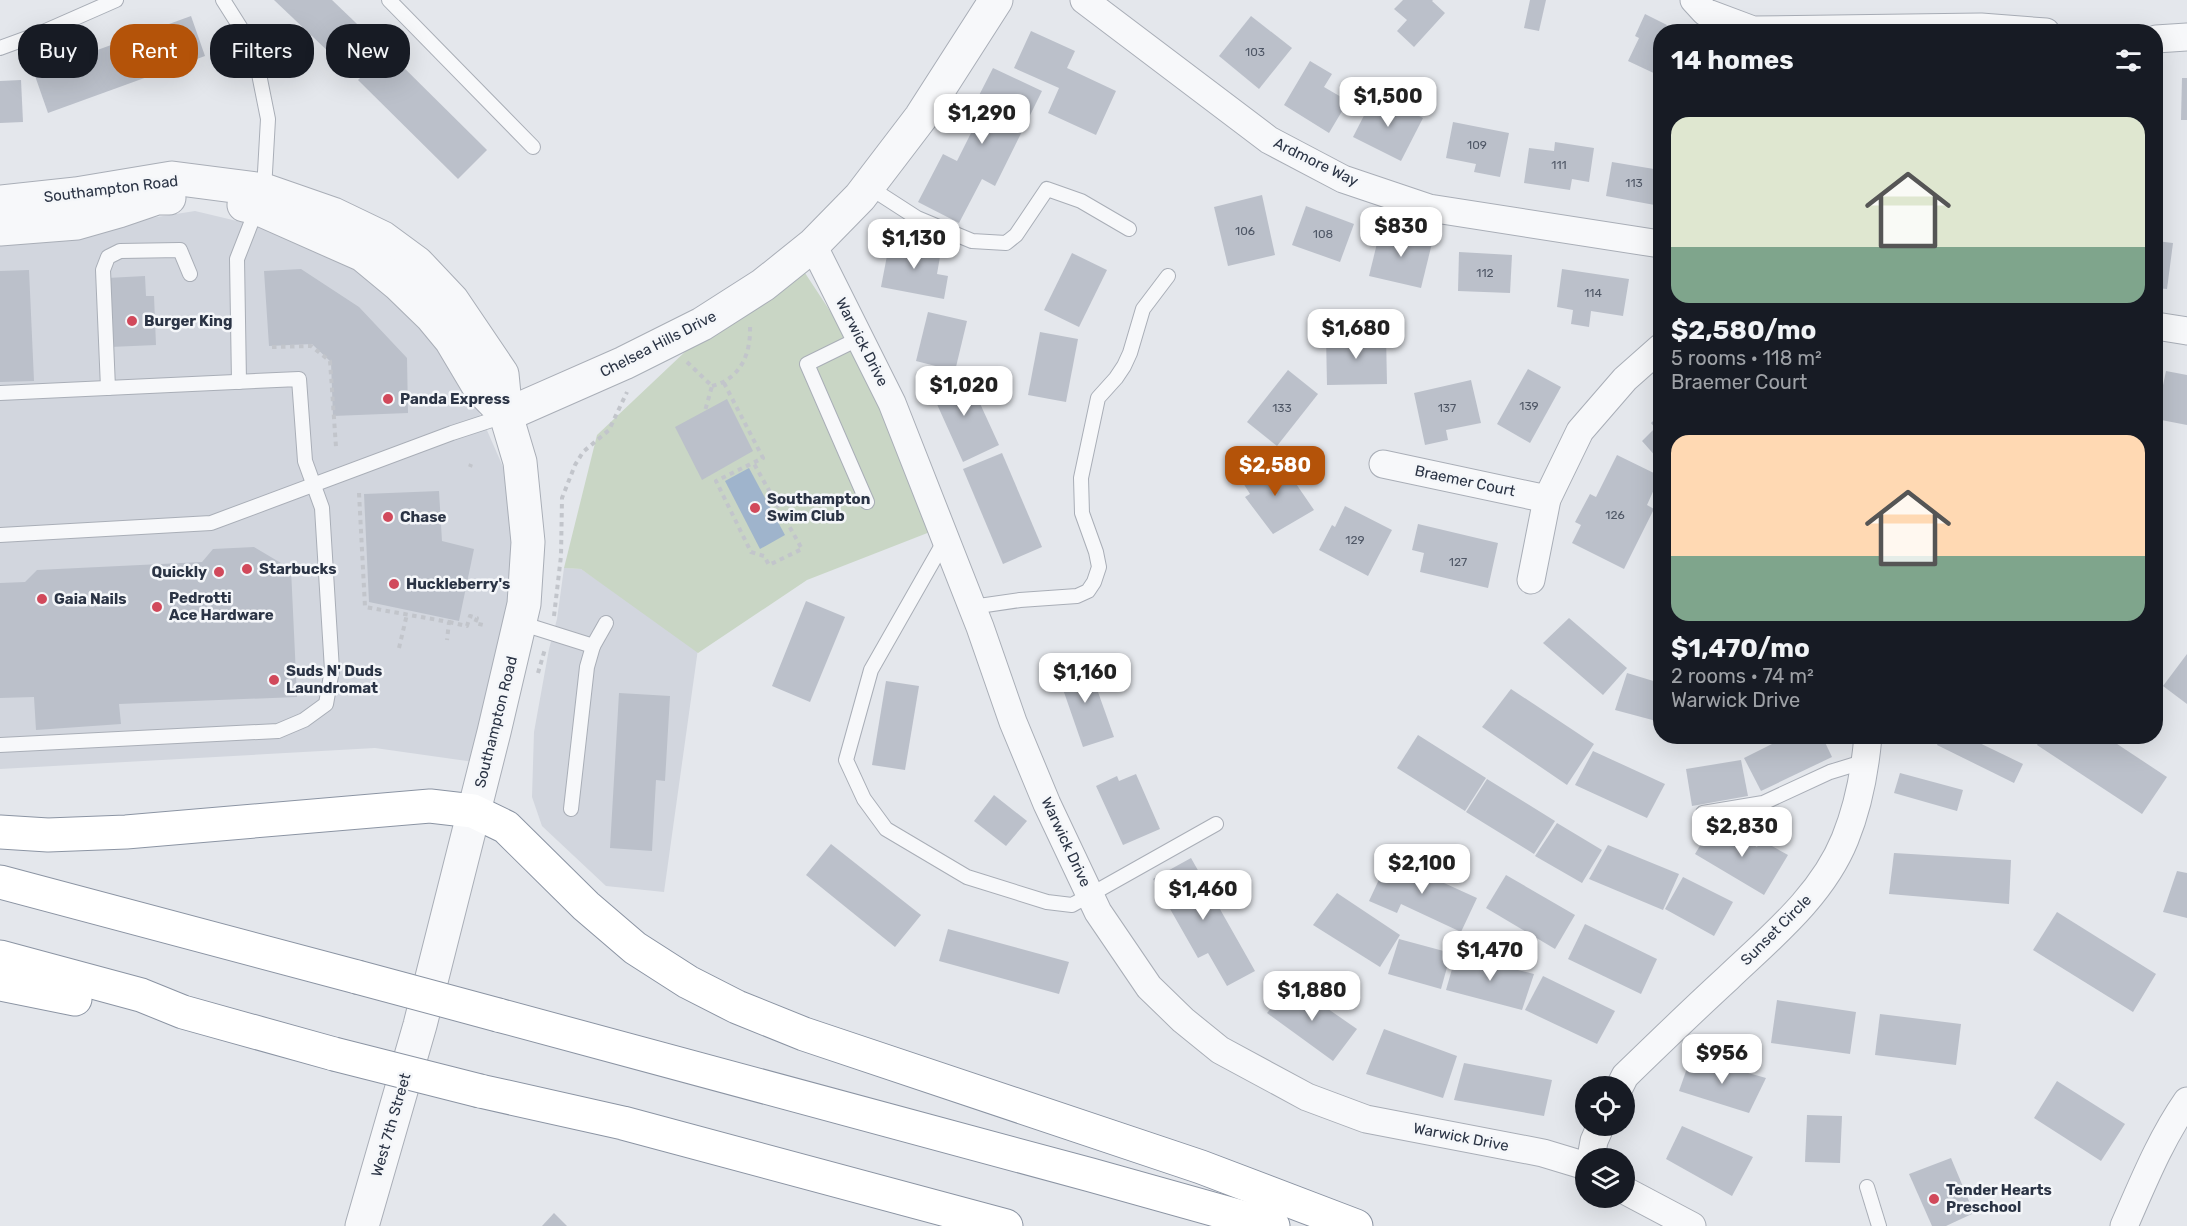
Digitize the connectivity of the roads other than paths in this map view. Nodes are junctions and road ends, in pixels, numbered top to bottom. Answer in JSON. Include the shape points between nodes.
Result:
{"nodes":[{"id":1,"x":116,"y":0,"type":"edge"},
{"id":2,"x":223,"y":0,"type":"edge"},
{"id":3,"x":389,"y":0,"type":"edge"},
{"id":4,"x":996,"y":0,"type":"edge"},
{"id":5,"x":1084,"y":0,"type":"edge"},
{"id":6,"x":1694,"y":0,"type":"edge"},
{"id":7,"x":97,"y":4,"type":"edge"},
{"id":8,"x":1737,"y":24,"type":"edge"},
{"id":9,"x":2187,"y":37,"type":"edge"},
{"id":10,"x":2163,"y":39,"type":"edge"},
{"id":11,"x":0,"y":48,"type":"edge"},
{"id":12,"x":533,"y":147,"type":"dead end"},
{"id":13,"x":869,"y":187,"type":"junction"},
{"id":14,"x":261,"y":199,"type":"junction"},
{"id":15,"x":0,"y":202,"type":"edge"},
{"id":16,"x":0,"y":229,"type":"edge"},
{"id":17,"x":1129,"y":229,"type":"dead end"},
{"id":18,"x":1653,"y":243,"type":"edge"},
{"id":19,"x":813,"y":244,"type":"junction"},
{"id":20,"x":190,"y":273,"type":"dead end"},
{"id":21,"x":1168,"y":276,"type":"dead end"},
{"id":22,"x":2163,"y":327,"type":"edge"},
{"id":23,"x":2187,"y":331,"type":"edge"},
{"id":24,"x":860,"y":338,"type":"junction"},
{"id":25,"x":1653,"y":354,"type":"edge"},
{"id":26,"x":238,"y":382,"type":"junction"},
{"id":27,"x":108,"y":388,"type":"junction"},
{"id":28,"x":0,"y":393,"type":"edge"},
{"id":29,"x":506,"y":416,"type":"junction"},
{"id":30,"x":1383,"y":464,"type":"dead end"},
{"id":31,"x":313,"y":485,"type":"junction"},
{"id":32,"x":1547,"y":499,"type":"junction"},
{"id":33,"x":867,"y":502,"type":"dead end"},
{"id":34,"x":0,"y":535,"type":"edge"},
{"id":35,"x":945,"y":540,"type":"junction"},
{"id":36,"x":1531,"y":580,"type":"dead end"},
{"id":37,"x":972,"y":607,"type":"junction"},
{"id":38,"x":606,"y":623,"type":"dead end"},
{"id":39,"x":535,"y":628,"type":"junction"},
{"id":40,"x":593,"y":646,"type":"junction"},
{"id":41,"x":0,"y":745,"type":"edge"},
{"id":42,"x":1867,"y":749,"type":"edge"},
{"id":43,"x":572,"y":809,"type":"dead end"},
{"id":44,"x":473,"y":811,"type":"junction"},
{"id":45,"x":1703,"y":813,"type":"dead end"},
{"id":46,"x":1216,"y":824,"type":"dead end"},
{"id":47,"x":0,"y":832,"type":"edge"},
{"id":48,"x":0,"y":882,"type":"edge"},
{"id":49,"x":1090,"y":895,"type":"junction"},
{"id":50,"x":0,"y":957,"type":"edge"},
{"id":51,"x":0,"y":984,"type":"edge"},
{"id":52,"x":183,"y":1012,"type":"junction"},
{"id":53,"x":420,"y":1025,"type":"joint"},
{"id":54,"x":1625,"y":1076,"type":"edge"},
{"id":55,"x":2187,"y":1101,"type":"edge"},
{"id":56,"x":1575,"y":1163,"type":"edge"},
{"id":57,"x":1867,"y":1187,"type":"dead end"},
{"id":58,"x":1635,"y":1196,"type":"edge"},
{"id":59,"x":362,"y":1226,"type":"edge"},
{"id":60,"x":1006,"y":1226,"type":"edge"},
{"id":61,"x":1273,"y":1226,"type":"edge"},
{"id":62,"x":1356,"y":1226,"type":"edge"},
{"id":63,"x":1692,"y":1226,"type":"edge"},
{"id":64,"x":1879,"y":1226,"type":"edge"},
{"id":65,"x":2124,"y":1226,"type":"edge"}],
"edges":[{"from":1,"to":7,"type":"lane"},
{"from":2,"to":14,"type":"lane","via":[[254,49],[268,118]]},
{"from":3,"to":12,"type":"lane"},
{"from":4,"to":13,"type":"street","name":"Chelsea Hills Drive","via":[[921,117]]},
{"from":5,"to":18,"type":"street","name":"Ardmore Way","via":[[1269,140],[1343,179],[1429,208]]},
{"from":6,"to":8,"type":"street","via":[[1705,12]]},
{"from":7,"to":11,"type":"lane","via":[[41,33]]},
{"from":9,"to":10,"type":"street"},
{"from":13,"to":17,"type":"lane","via":[[917,218],[972,241],[1006,243],[1016,235],[1047,189],[1081,201]]},
{"from":13,"to":19,"type":"street","name":"Chelsea Hills Drive"},
{"from":14,"to":15,"type":"street","name":"Southampton Road","via":[[172,178]]},
{"from":14,"to":16,"type":"street","name":"Southampton Road","via":[[158,198],[77,223]]},
{"from":14,"to":26,"type":"lane","via":[[237,259]]},
{"from":14,"to":29,"type":"street","name":"Southampton Road","via":[[363,255],[398,284],[451,340],[479,387]]},
{"from":19,"to":24,"type":"street","name":"Warwick Drive"},
{"from":19,"to":29,"type":"street","name":"Chelsea Hills Drive","via":[[763,285],[702,324]]},
{"from":20,"to":27,"type":"lane","via":[[180,250],[120,251],[108,257],[102,270]]},
{"from":21,"to":37,"type":"lane","via":[[1143,309],[1124,366],[1098,398],[1081,478],[1082,513],[1099,567],[1094,582],[1088,591],[1077,596]]},
{"from":22,"to":23,"type":"street"},
{"from":24,"to":33,"type":"lane","via":[[807,364]]},
{"from":24,"to":35,"type":"street","name":"Warwick Drive","via":[[892,403]]},
{"from":25,"to":32,"type":"street","via":[[1580,431]]},
{"from":26,"to":27,"type":"lane"},
{"from":26,"to":31,"type":"lane","via":[[299,379],[305,461]]},
{"from":27,"to":28,"type":"lane"},
{"from":29,"to":31,"type":"lane"},
{"from":29,"to":39,"type":"street","name":"Southampton Road","via":[[520,462],[528,542],[524,604]]},
{"from":30,"to":32,"type":"street","name":"Braemer Court"},
{"from":31,"to":34,"type":"lane","via":[[211,523]]},
{"from":31,"to":41,"type":"lane","via":[[322,508],[332,670],[326,704],[304,720],[278,731]]},
{"from":32,"to":36,"type":"street"},
{"from":35,"to":37,"type":"street","name":"Warwick Drive"},
{"from":35,"to":49,"type":"lane","via":[[872,670],[846,760],[864,799],[886,829],[967,877],[1047,902],[1072,905]]},
{"from":37,"to":49,"type":"street","name":"Warwick Drive","via":[[1017,732]]},
{"from":38,"to":40,"type":"lane"},
{"from":39,"to":40,"type":"lane"},
{"from":39,"to":44,"type":"street","name":"Southampton Road","via":[[495,732]]},
{"from":40,"to":43,"type":"lane","via":[[587,668]]},
{"from":42,"to":45,"type":"lane","via":[[1830,772],[1763,803]]},
{"from":42,"to":54,"type":"street","name":"Sunset Circle","via":[[1845,841],[1818,887],[1785,925]]},
{"from":44,"to":47,"type":"highway","via":[[430,806],[126,832]]},
{"from":44,"to":53,"type":"street","name":"Southampton Road"},
{"from":44,"to":62,"type":"highway","via":[[506,826],[586,906],[635,948],[737,1007],[804,1034],[1201,1167]]},
{"from":46,"to":49,"type":"lane"},
{"from":48,"to":61,"type":"highway","bridge":true},
{"from":49,"to":56,"type":"street","name":"Warwick Drive","via":[[1149,987],[1220,1050],[1307,1097],[1366,1119]]},
{"from":50,"to":52,"type":"highway","via":[[141,995]]},
{"from":51,"to":52,"type":"highway","via":[[138,1013]]},
{"from":52,"to":60,"type":"highway","bridge":true,"via":[[480,1091],[623,1123]]},
{"from":53,"to":59,"type":"street","name":"West 7th Street"},
{"from":55,"to":65,"type":"street","via":[[2155,1155]]},
{"from":57,"to":64,"type":"lane"},
{"from":58,"to":63,"type":"street"}]}
